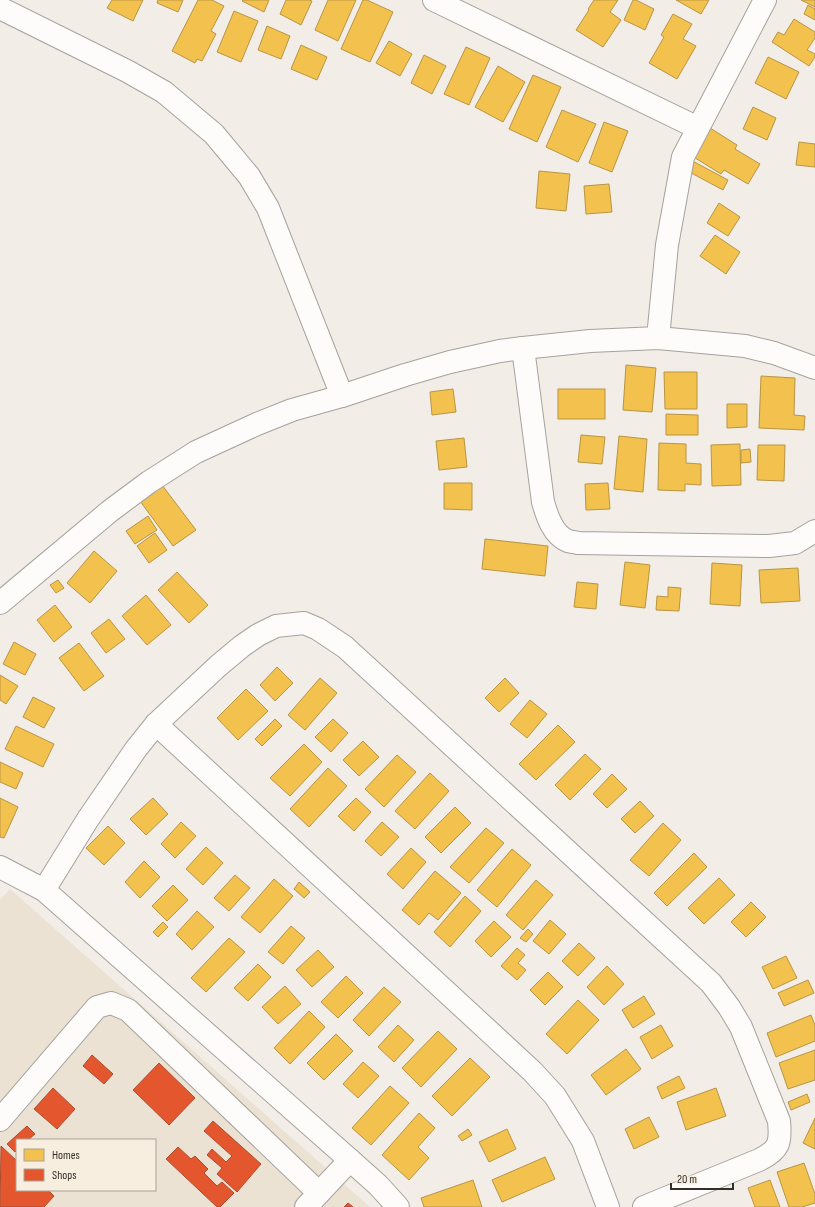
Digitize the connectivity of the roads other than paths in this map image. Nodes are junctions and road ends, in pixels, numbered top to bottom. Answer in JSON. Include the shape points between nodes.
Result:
{"nodes":[{"id":1,"x":434,"y":0,"type":"edge"},
{"id":2,"x":765,"y":0,"type":"edge"},
{"id":3,"x":0,"y":8,"type":"edge"},
{"id":4,"x":698,"y":128,"type":"junction"},
{"id":5,"x":658,"y":338,"type":"junction"},
{"id":6,"x":523,"y":348,"type":"junction"},
{"id":7,"x":815,"y":368,"type":"edge"},
{"id":8,"x":342,"y":396,"type":"junction"},
{"id":9,"x":815,"y":531,"type":"edge"},
{"id":10,"x":0,"y":603,"type":"edge"},
{"id":11,"x":156,"y":724,"type":"junction"},
{"id":12,"x":0,"y":867,"type":"edge"},
{"id":13,"x":44,"y":890,"type":"junction"},
{"id":14,"x":0,"y":1120,"type":"edge"},
{"id":15,"x":350,"y":1160,"type":"junction"},
{"id":16,"x":312,"y":1200,"type":"edge"},
{"id":17,"x":398,"y":1207,"type":"edge"},
{"id":18,"x":608,"y":1207,"type":"edge"},
{"id":19,"x":644,"y":1207,"type":"edge"}],
"edges":[{"from":1,"to":4,"type":"street"},
{"from":2,"to":4,"type":"street"},
{"from":3,"to":8,"type":"street","via":[[164,92],[214,134],[249,176],[268,208]]},
{"from":4,"to":5,"type":"street","via":[[682,156],[667,245]]},
{"from":5,"to":6,"type":"street","via":[[590,341]]},
{"from":5,"to":7,"type":"street","via":[[745,346],[774,353]]},
{"from":6,"to":8,"type":"street","via":[[450,362]]},
{"from":6,"to":9,"type":"street","via":[[543,502],[547,518],[557,532],[568,541],[769,546],[795,543]]},
{"from":8,"to":10,"type":"street","via":[[292,410],[196,452],[110,511]]},
{"from":11,"to":13,"type":"street","via":[[88,819]]},
{"from":11,"to":18,"type":"street","via":[[555,1096],[583,1140]]},
{"from":11,"to":19,"type":"street","via":[[218,666],[258,634],[276,626],[304,623],[318,629],[345,647],[711,984],[741,1027],[779,1121],[781,1136],[778,1146],[771,1154]]},
{"from":12,"to":13,"type":"street"},
{"from":13,"to":15,"type":"street"},
{"from":14,"to":16,"type":"street","via":[[97,1007],[111,1003],[128,1010]]},
{"from":15,"to":16,"type":"street"},
{"from":15,"to":17,"type":"street"}]}
